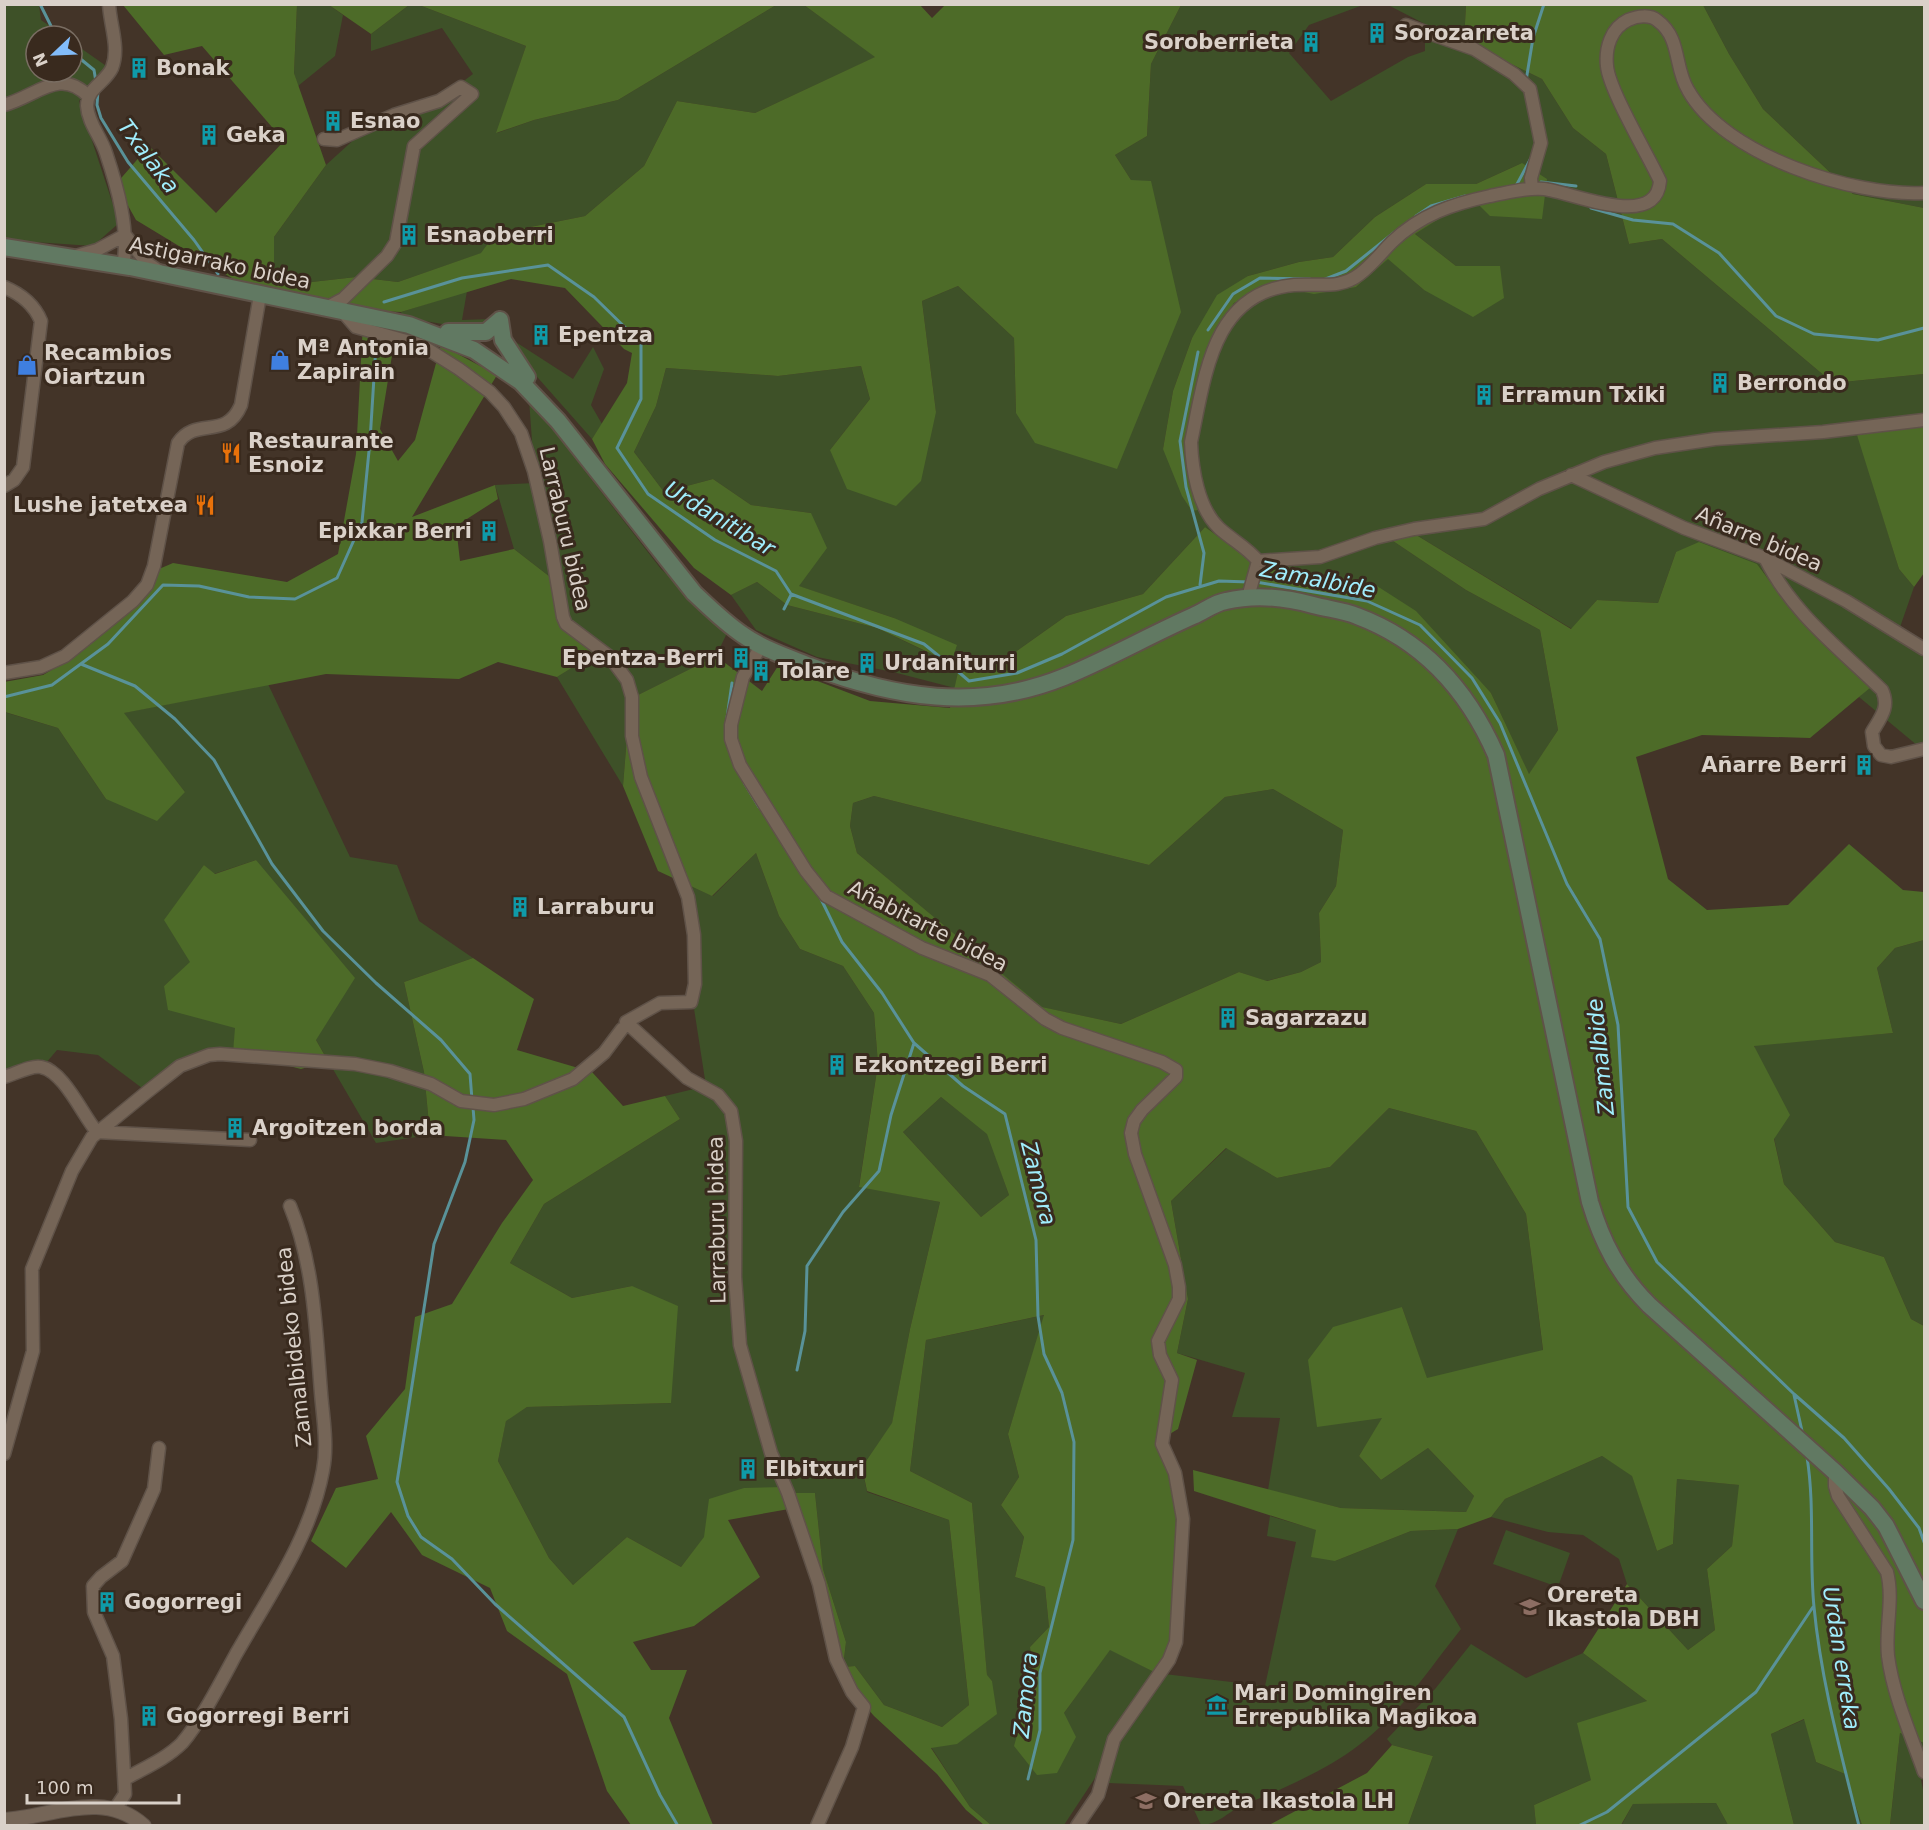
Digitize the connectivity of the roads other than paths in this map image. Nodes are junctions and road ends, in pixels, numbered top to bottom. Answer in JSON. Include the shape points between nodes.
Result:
{"nodes":[{"id":1,"x":109,"y":4,"type":"edge"},
{"id":2,"x":1406,"y":25,"type":"dead end"},
{"id":3,"x":95,"y":89,"type":"junction"},
{"id":4,"x":4,"y":105,"type":"edge"},
{"id":5,"x":324,"y":139,"type":"dead end"},
{"id":6,"x":1532,"y":189,"type":"junction"},
{"id":7,"x":1924,"y":193,"type":"edge"},
{"id":8,"x":125,"y":235,"type":"junction"},
{"id":9,"x":4,"y":246,"type":"edge"},
{"id":10,"x":76,"y":256,"type":"junction"},
{"id":11,"x":123,"y":266,"type":"junction"},
{"id":12,"x":164,"y":274,"type":"junction"},
{"id":13,"x":4,"y":287,"type":"edge"},
{"id":14,"x":260,"y":295,"type":"junction"},
{"id":15,"x":326,"y":308,"type":"junction"},
{"id":16,"x":343,"y":312,"type":"junction"},
{"id":17,"x":408,"y":333,"type":"junction"},
{"id":18,"x":449,"y":335,"type":"junction"},
{"id":19,"x":491,"y":350,"type":"junction"},
{"id":20,"x":527,"y":377,"type":"junction"},
{"id":21,"x":1924,"y":420,"type":"edge"},
{"id":22,"x":558,"y":421,"type":"junction"},
{"id":23,"x":1571,"y":475,"type":"junction"},
{"id":24,"x":4,"y":486,"type":"edge"},
{"id":25,"x":1765,"y":558,"type":"junction"},
{"id":26,"x":1257,"y":565,"type":"junction"},
{"id":27,"x":1250,"y":590,"type":"junction"},
{"id":28,"x":1265,"y":605,"type":"junction"},
{"id":29,"x":1313,"y":605,"type":"junction"},
{"id":30,"x":1206,"y":613,"type":"junction"},
{"id":31,"x":761,"y":646,"type":"junction"},
{"id":32,"x":1924,"y":649,"type":"edge"},
{"id":33,"x":4,"y":673,"type":"edge"},
{"id":34,"x":1924,"y":749,"type":"edge"},
{"id":35,"x":622,"y":1029,"type":"dead end"},
{"id":36,"x":4,"y":1077,"type":"edge"},
{"id":37,"x":97,"y":1132,"type":"junction"},
{"id":38,"x":250,"y":1140,"type":"dead end"},
{"id":39,"x":290,"y":1206,"type":"dead end"},
{"id":40,"x":159,"y":1448,"type":"dead end"},
{"id":41,"x":4,"y":1454,"type":"edge"},
{"id":42,"x":1835,"y":1472,"type":"junction"},
{"id":43,"x":1924,"y":1601,"type":"edge"},
{"id":44,"x":1924,"y":1772,"type":"edge"},
{"id":45,"x":124,"y":1779,"type":"junction"},
{"id":46,"x":115,"y":1809,"type":"junction"},
{"id":47,"x":4,"y":1820,"type":"edge"},
{"id":48,"x":144,"y":1826,"type":"edge"},
{"id":49,"x":817,"y":1826,"type":"edge"},
{"id":50,"x":1077,"y":1826,"type":"edge"}],
"edges":[{"from":1,"to":3,"type":"street","via":[[114,57],[112,69]]},
{"from":2,"to":6,"type":"street","via":[[1474,50],[1514,74],[1530,89],[1541,142],[1531,178]]},
{"from":3,"to":4,"type":"street","via":[[61,82]]},
{"from":3,"to":8,"type":"street","via":[[90,119],[106,152]]},
{"from":5,"to":15,"type":"street","via":[[337,140],[439,100],[461,87],[472,94],[414,146],[396,242],[387,256],[343,299]]},
{"from":6,"to":7,"type":"street","via":[[1571,193],[1628,208],[1649,201],[1659,188],[1660,181],[1606,68],[1607,44],[1620,24],[1637,16],[1656,19],[1672,34],[1688,90],[1718,125],[1755,152],[1835,182],[1900,195]]},
{"from":6,"to":26,"type":"street","via":[[1447,207],[1418,220],[1359,275],[1336,285],[1296,284],[1268,290],[1247,301],[1234,314],[1211,352],[1191,442],[1192,456],[1199,490],[1211,519]]},
{"from":8,"to":10,"type":"street"},
{"from":8,"to":11,"type":"street"},
{"from":8,"to":12,"type":"street","via":[[147,263]]},
{"from":9,"to":10,"type":"main road","name":"Astigarrako bidea"},
{"from":10,"to":11,"type":"main road","name":"Astigarrako bidea"},
{"from":11,"to":12,"type":"main road","name":"Astigarrako bidea"},
{"from":12,"to":14,"type":"main road","name":"Astigarrako bidea"},
{"from":13,"to":24,"type":"street","via":[[19,293],[36,309],[41,321],[22,467],[14,480]]},
{"from":14,"to":15,"type":"main road","name":"Astigarrako bidea"},
{"from":14,"to":33,"type":"street","via":[[241,405],[229,422],[217,428],[196,429],[178,443],[154,566],[141,594],[65,656],[41,667]]},
{"from":15,"to":16,"type":"main road","name":"Astigarrako bidea"},
{"from":16,"to":17,"type":"main road","name":"Astigarrako bidea"},
{"from":16,"to":17,"type":"street","name":"Larraburu bidea","via":[[356,327]]},
{"from":17,"to":18,"type":"main road","name":"Astigarrako bidea","via":[[426,329]]},
{"from":17,"to":49,"type":"street","name":"Larraburu bidea","via":[[490,392],[521,433],[550,541],[563,617],[566,624],[610,657],[627,680],[639,771],[688,897],[694,935],[695,984],[691,1002],[660,1003],[626,1023],[687,1078],[718,1095],[731,1111],[736,1141],[735,1277],[740,1345],[771,1453],[819,1584],[836,1659],[864,1707],[852,1747]]},
{"from":18,"to":19,"type":"main road","name":"Astigarrako bidea","via":[[464,336]]},
{"from":18,"to":20,"type":"main road","via":[[486,332],[500,320],[503,340]]},
{"from":19,"to":20,"type":"main road","name":"Astigarrako bidea"},
{"from":19,"to":22,"type":"main road","name":"Astigarrako bidea"},
{"from":20,"to":22,"type":"main road","name":"Astigarrako bidea"},
{"from":21,"to":23,"type":"street","via":[[1655,448]]},
{"from":22,"to":31,"type":"main road","name":"Astigarrako bidea","via":[[694,593],[720,618]]},
{"from":23,"to":25,"type":"street","name":"Añarre bidea","via":[[1673,523]]},
{"from":23,"to":26,"type":"street","via":[[1484,519],[1414,529],[1320,557]]},
{"from":25,"to":32,"type":"street","name":"Añarre bidea"},
{"from":25,"to":34,"type":"street","via":[[1794,605],[1882,690],[1887,700],[1872,732],[1874,747],[1881,755],[1891,757]]},
{"from":26,"to":27,"type":"street"},
{"from":27,"to":28,"type":"main road"},
{"from":27,"to":29,"type":"main road"},
{"from":27,"to":30,"type":"main road"},
{"from":28,"to":29,"type":"main road"},
{"from":28,"to":30,"type":"main road"},
{"from":29,"to":42,"type":"main road","via":[[1356,615],[1410,643],[1448,675],[1472,707],[1496,755],[1503,781],[1590,1202],[1600,1234],[1637,1293]]},
{"from":30,"to":31,"type":"main road","name":"Astigarrako bidea","via":[[1040,686],[975,697],[900,694]]},
{"from":31,"to":50,"type":"street","name":"Añabitarte bidea","via":[[743,677],[731,739],[740,765],[826,896],[922,948],[990,975],[1062,1028],[1176,1070],[1176,1077],[1134,1120],[1131,1133],[1179,1287],[1179,1299],[1158,1341],[1172,1380],[1162,1444],[1175,1473],[1183,1519],[1176,1642],[1169,1660],[1114,1739],[1098,1795]]},
{"from":35,"to":37,"type":"street","via":[[604,1053],[573,1078],[524,1099],[494,1105],[461,1101],[431,1084],[355,1064],[209,1055],[180,1066]]},
{"from":36,"to":37,"type":"street","via":[[39,1066],[46,1069],[71,1094]]},
{"from":37,"to":38,"type":"street"},
{"from":37,"to":41,"type":"street","via":[[66,1184],[32,1269],[33,1351]]},
{"from":39,"to":45,"type":"street","name":"Zamalbideko bidea","via":[[302,1236],[315,1324],[325,1440],[324,1468],[316,1500],[301,1539],[183,1741],[171,1753]]},
{"from":40,"to":45,"type":"street","via":[[154,1489],[122,1561],[93,1586],[94,1612],[112,1656],[117,1686]]},
{"from":42,"to":43,"type":"main road","via":[[1886,1526]]},
{"from":42,"to":44,"type":"street","via":[[1838,1496],[1887,1572],[1888,1657]]},
{"from":45,"to":46,"type":"street","via":[[125,1794]]},
{"from":46,"to":47,"type":"street","via":[[90,1806]]},
{"from":46,"to":48,"type":"street"}]}
